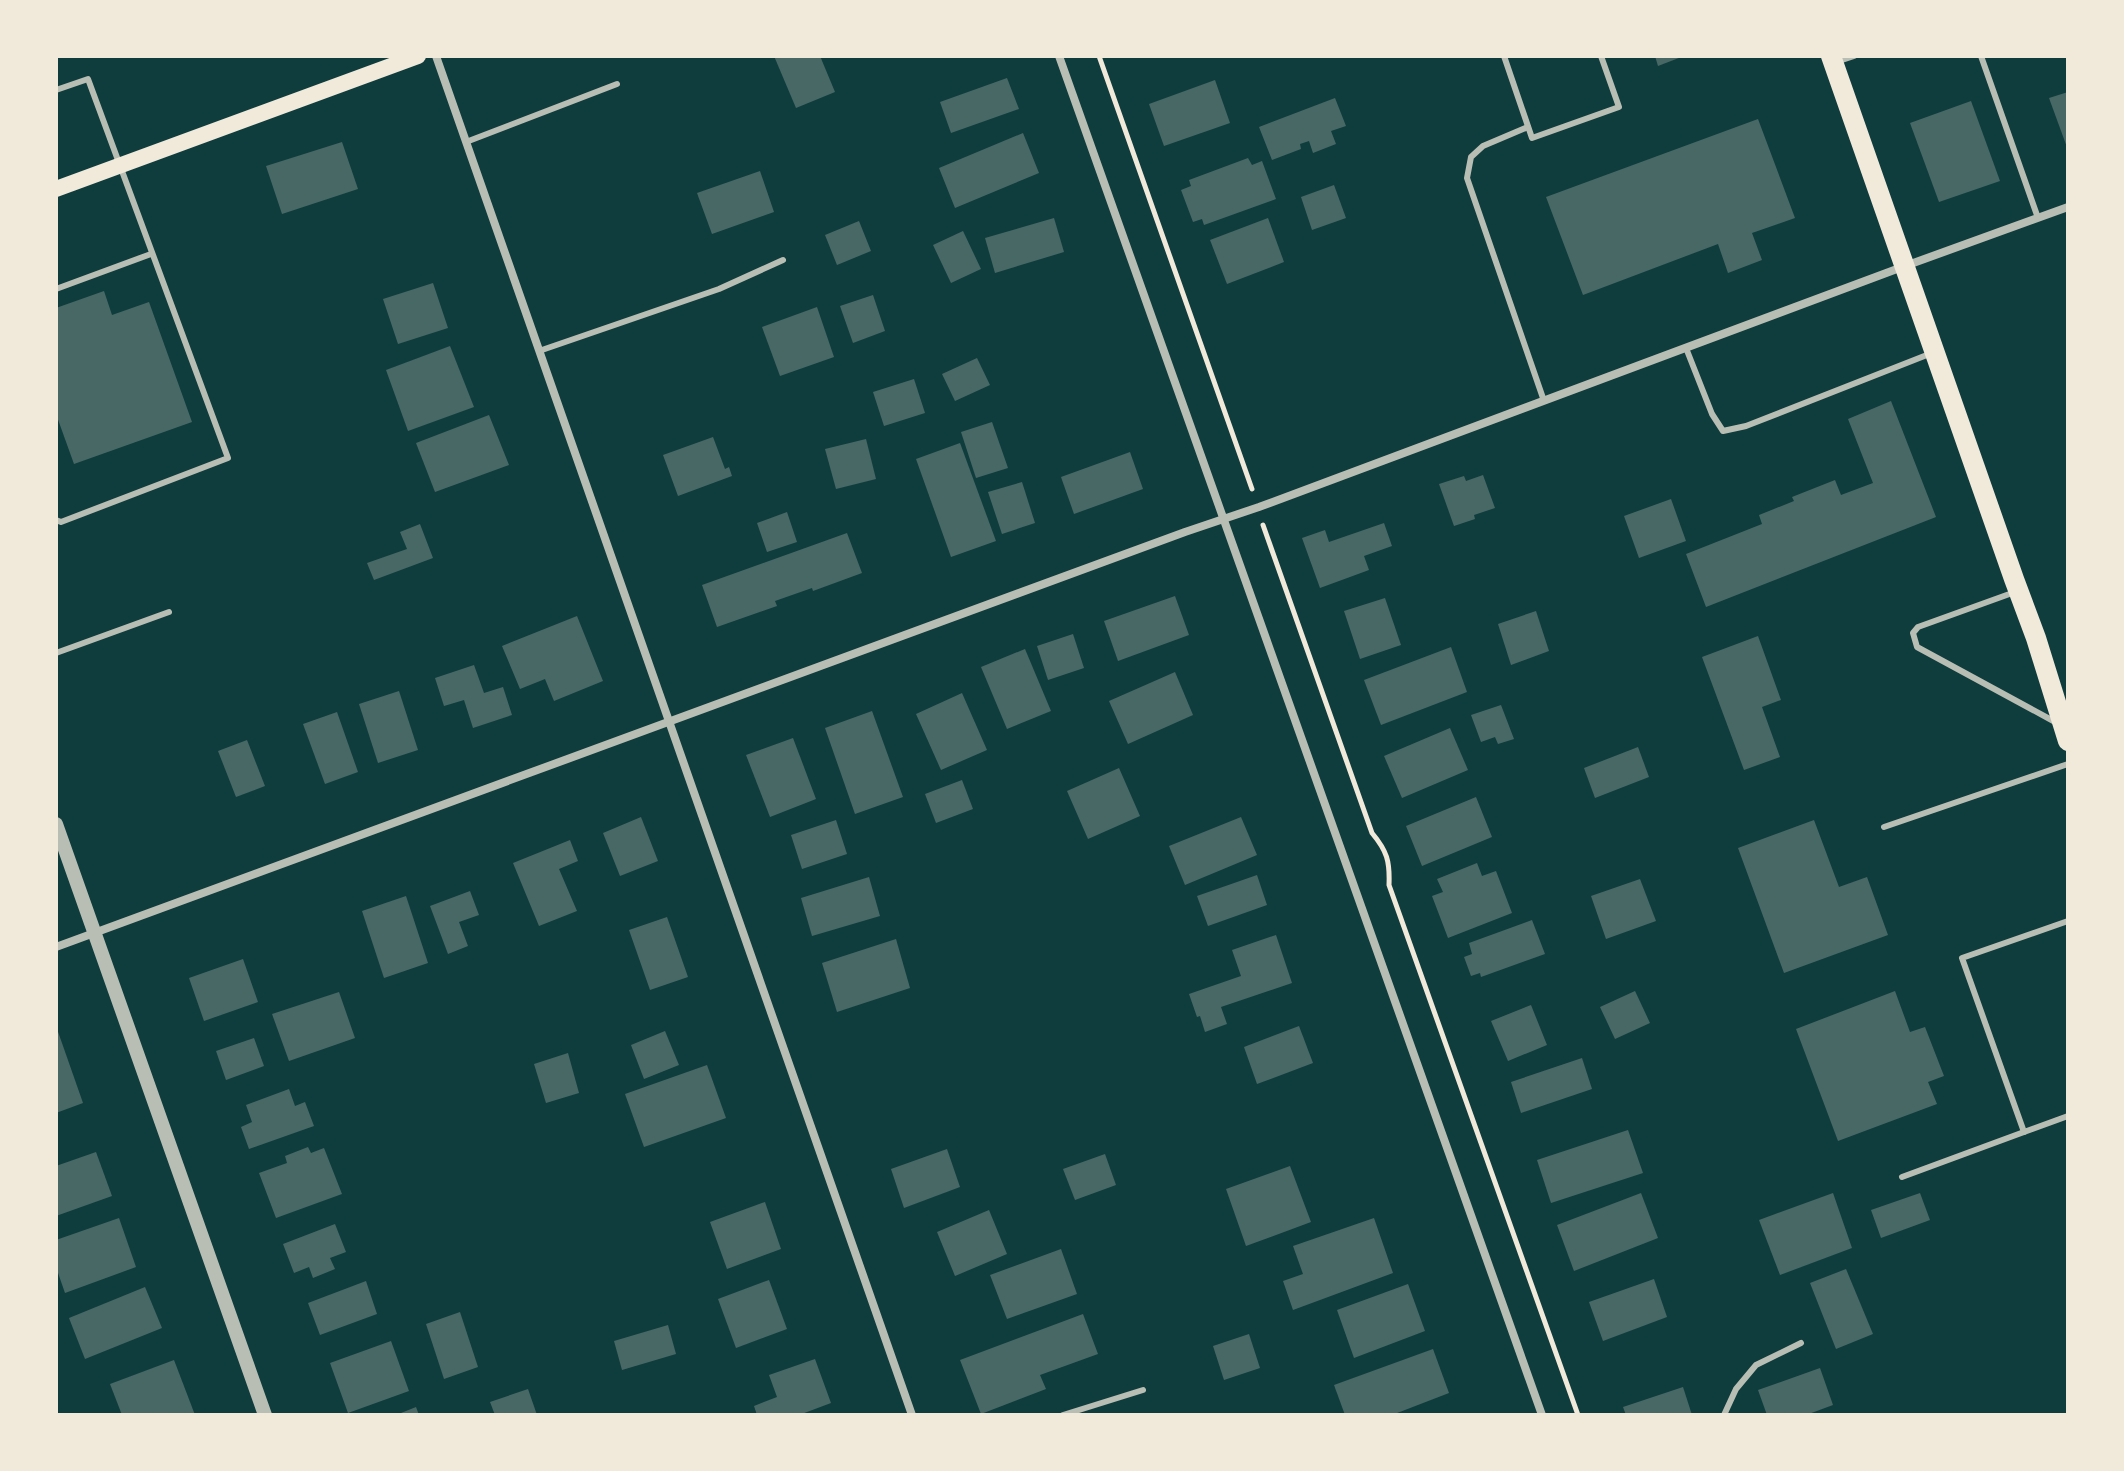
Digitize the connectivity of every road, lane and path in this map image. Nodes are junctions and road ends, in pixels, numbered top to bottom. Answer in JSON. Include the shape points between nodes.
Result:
{"nodes":[{"id":1,"x":418,"y":56,"type":"edge"},
{"id":2,"x":436,"y":56,"type":"edge"},
{"id":3,"x":1059,"y":56,"type":"edge"},
{"id":4,"x":1099,"y":56,"type":"edge"},
{"id":5,"x":1504,"y":56,"type":"edge"},
{"id":6,"x":1601,"y":56,"type":"edge"},
{"id":7,"x":1854,"y":56,"type":"edge"},
{"id":8,"x":1981,"y":56,"type":"edge"},
{"id":9,"x":1832,"y":60,"type":"edge"},
{"id":10,"x":617,"y":84,"type":"dead end"},
{"id":11,"x":56,"y":90,"type":"edge"},
{"id":12,"x":1528,"y":127,"type":"junction"},
{"id":13,"x":466,"y":142,"type":"junction"},
{"id":14,"x":120,"y":165,"type":"junction"},
{"id":15,"x":56,"y":189,"type":"edge"},
{"id":16,"x":2068,"y":207,"type":"edge"},
{"id":17,"x":2038,"y":218,"type":"junction"},
{"id":18,"x":151,"y":254,"type":"junction"},
{"id":19,"x":783,"y":260,"type":"dead end"},
{"id":20,"x":1905,"y":266,"type":"junction"},
{"id":21,"x":56,"y":289,"type":"edge"},
{"id":22,"x":1686,"y":348,"type":"junction"},
{"id":23,"x":539,"y":351,"type":"junction"},
{"id":24,"x":1935,"y":352,"type":"junction"},
{"id":25,"x":1544,"y":401,"type":"junction"},
{"id":26,"x":1249,"y":482,"type":"dead end"},
{"id":27,"x":1224,"y":518,"type":"junction"},
{"id":28,"x":56,"y":520,"type":"edge"},
{"id":29,"x":1264,"y":528,"type":"dead end"},
{"id":30,"x":2019,"y":591,"type":"junction"},
{"id":31,"x":169,"y":612,"type":"dead end"},
{"id":32,"x":2036,"y":638,"type":"junction"},
{"id":33,"x":56,"y":653,"type":"edge"},
{"id":34,"x":2068,"y":706,"type":"edge"},
{"id":35,"x":668,"y":722,"type":"junction"},
{"id":36,"x":2066,"y":734,"type":"edge"},
{"id":37,"x":2068,"y":764,"type":"edge"},
{"id":38,"x":56,"y":824,"type":"edge"},
{"id":39,"x":1884,"y":827,"type":"dead end"},
{"id":40,"x":2068,"y":921,"type":"edge"},
{"id":41,"x":95,"y":933,"type":"junction"},
{"id":42,"x":56,"y":947,"type":"edge"},
{"id":43,"x":2068,"y":1116,"type":"edge"},
{"id":44,"x":2024,"y":1132,"type":"junction"},
{"id":45,"x":1902,"y":1177,"type":"dead end"},
{"id":46,"x":1801,"y":1343,"type":"dead end"},
{"id":47,"x":1143,"y":1390,"type":"dead end"},
{"id":48,"x":265,"y":1415,"type":"edge"},
{"id":49,"x":912,"y":1415,"type":"edge"},
{"id":50,"x":1063,"y":1415,"type":"edge"},
{"id":51,"x":1542,"y":1415,"type":"edge"},
{"id":52,"x":1578,"y":1415,"type":"edge"},
{"id":53,"x":1724,"y":1415,"type":"edge"}],
"edges":[{"from":1,"to":14,"type":"main road"},
{"from":2,"to":13,"type":"street"},
{"from":3,"to":27,"type":"street"},
{"from":4,"to":26,"type":"path"},
{"from":5,"to":12,"type":"lane"},
{"from":6,"to":12,"type":"lane","via":[[1619,107],[1532,138]]},
{"from":7,"to":9,"type":"lane"},
{"from":8,"to":17,"type":"lane"},
{"from":9,"to":20,"type":"main road"},
{"from":10,"to":13,"type":"lane"},
{"from":11,"to":14,"type":"lane","via":[[88,79]]},
{"from":12,"to":25,"type":"lane","via":[[1483,146],[1471,157],[1467,178]]},
{"from":13,"to":23,"type":"street"},
{"from":14,"to":15,"type":"main road"},
{"from":14,"to":18,"type":"lane"},
{"from":16,"to":17,"type":"street"},
{"from":17,"to":20,"type":"street"},
{"from":18,"to":21,"type":"lane"},
{"from":18,"to":28,"type":"lane","via":[[228,458]]},
{"from":19,"to":23,"type":"lane","via":[[719,289]]},
{"from":20,"to":22,"type":"street"},
{"from":20,"to":24,"type":"main road"},
{"from":22,"to":24,"type":"lane","via":[[1723,431]]},
{"from":22,"to":25,"type":"street"},
{"from":23,"to":35,"type":"street"},
{"from":24,"to":30,"type":"main road"},
{"from":25,"to":27,"type":"street"},
{"from":27,"to":35,"type":"street"},
{"from":27,"to":51,"type":"street"},
{"from":29,"to":52,"type":"path","via":[[1372,833],[1387,854],[1389,885]]},
{"from":30,"to":32,"type":"main road"},
{"from":30,"to":36,"type":"lane","via":[[1918,627],[1913,633],[1917,647]]},
{"from":31,"to":33,"type":"lane"},
{"from":32,"to":34,"type":"main road"},
{"from":32,"to":36,"type":"main road"},
{"from":35,"to":41,"type":"street"},
{"from":35,"to":49,"type":"street"},
{"from":37,"to":39,"type":"lane"},
{"from":38,"to":41,"type":"street"},
{"from":40,"to":44,"type":"lane","via":[[1962,958]]},
{"from":41,"to":42,"type":"street"},
{"from":41,"to":48,"type":"street"},
{"from":43,"to":44,"type":"lane"},
{"from":44,"to":45,"type":"lane"},
{"from":46,"to":53,"type":"lane","via":[[1756,1365]]},
{"from":47,"to":50,"type":"lane"}]}
